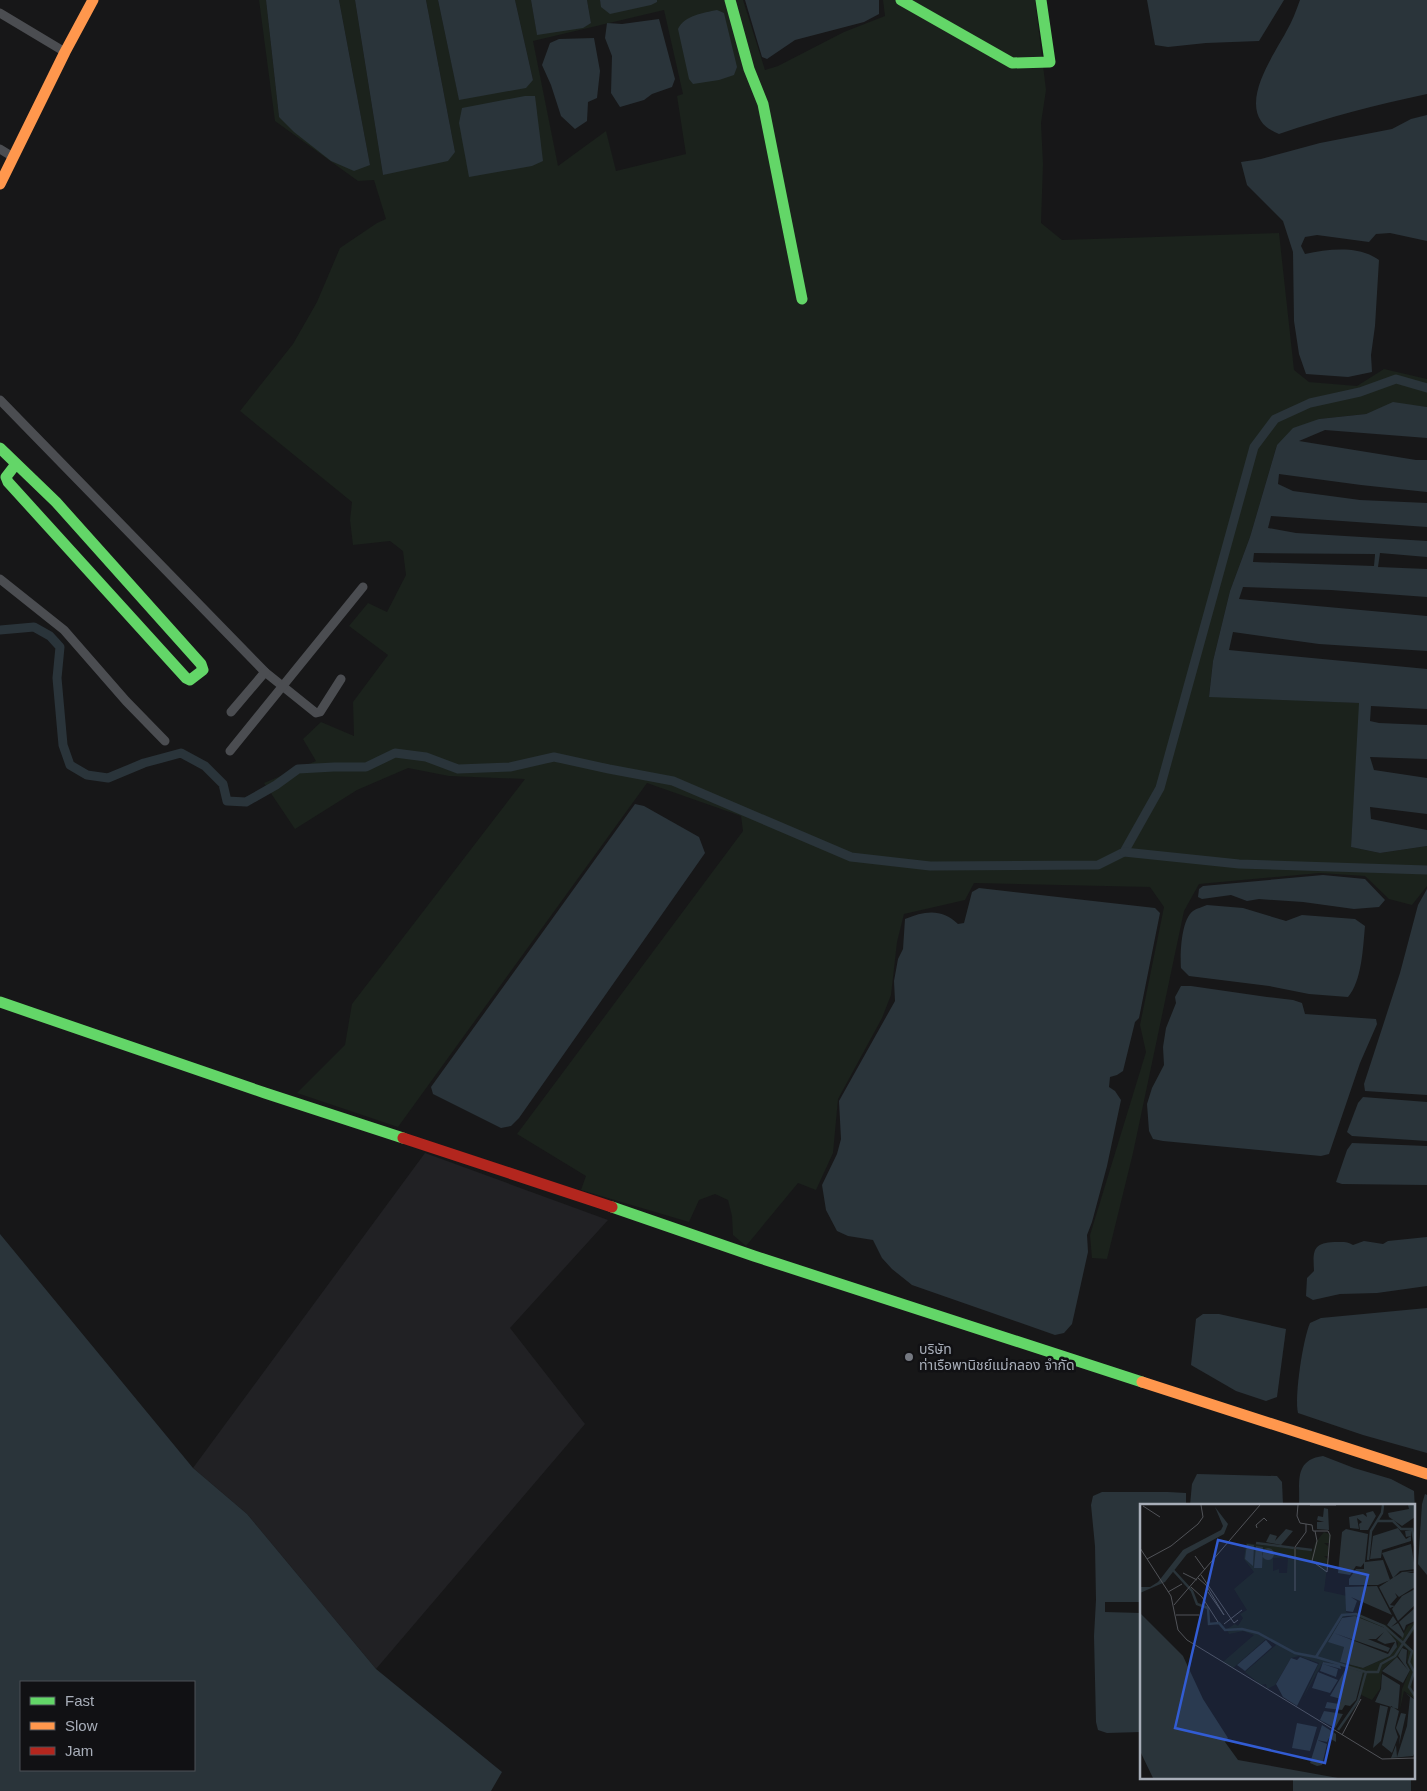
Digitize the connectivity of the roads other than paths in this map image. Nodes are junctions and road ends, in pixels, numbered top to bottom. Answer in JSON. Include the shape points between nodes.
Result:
{"nodes":[{"id":1,"x":93,"y":0,"type":"edge"},
{"id":2,"x":730,"y":0,"type":"edge"},
{"id":3,"x":901,"y":0,"type":"edge"},
{"id":4,"x":1041,"y":0,"type":"edge"},
{"id":5,"x":0,"y":13,"type":"edge"},
{"id":6,"x":64,"y":52,"type":"junction"},
{"id":7,"x":0,"y":148,"type":"edge"},
{"id":8,"x":13,"y":156,"type":"junction"},
{"id":9,"x":0,"y":184,"type":"edge"},
{"id":10,"x":802,"y":299,"type":"dead end"},
{"id":11,"x":0,"y":400,"type":"edge"},
{"id":12,"x":0,"y":448,"type":"edge"},
{"id":13,"x":16,"y":464,"type":"junction"},
{"id":14,"x":0,"y":580,"type":"edge"},
{"id":15,"x":363,"y":587,"type":"dead end"},
{"id":16,"x":265,"y":672,"type":"junction"},
{"id":17,"x":341,"y":679,"type":"dead end"},
{"id":18,"x":283,"y":688,"type":"junction"},
{"id":19,"x":231,"y":712,"type":"dead end"},
{"id":20,"x":165,"y":741,"type":"dead end"},
{"id":21,"x":230,"y":751,"type":"dead end"},
{"id":22,"x":0,"y":1002,"type":"edge"},
{"id":23,"x":1427,"y":1474,"type":"edge"}],
"edges":[{"from":1,"to":6,"type":"street"},
{"from":2,"to":10,"type":"street","via":[[749,69],[764,104]]},
{"from":3,"to":4,"type":"street","via":[[1012,64],[1050,62]]},
{"from":5,"to":6,"type":"street"},
{"from":6,"to":8,"type":"street"},
{"from":7,"to":8,"type":"street"},
{"from":8,"to":9,"type":"street"},
{"from":11,"to":16,"type":"street"},
{"from":12,"to":13,"type":"street"},
{"from":13,"to":13,"type":"street","via":[[6,477],[8,482],[186,678],[190,680],[203,670],[56,502]]},
{"from":14,"to":20,"type":"street","via":[[64,630]]},
{"from":15,"to":18,"type":"street"},
{"from":16,"to":18,"type":"street"},
{"from":16,"to":19,"type":"street"},
{"from":17,"to":18,"type":"street","via":[[320,712],[316,713]]},
{"from":18,"to":21,"type":"street"},
{"from":22,"to":23,"type":"street","via":[[754,1256]]}]}
